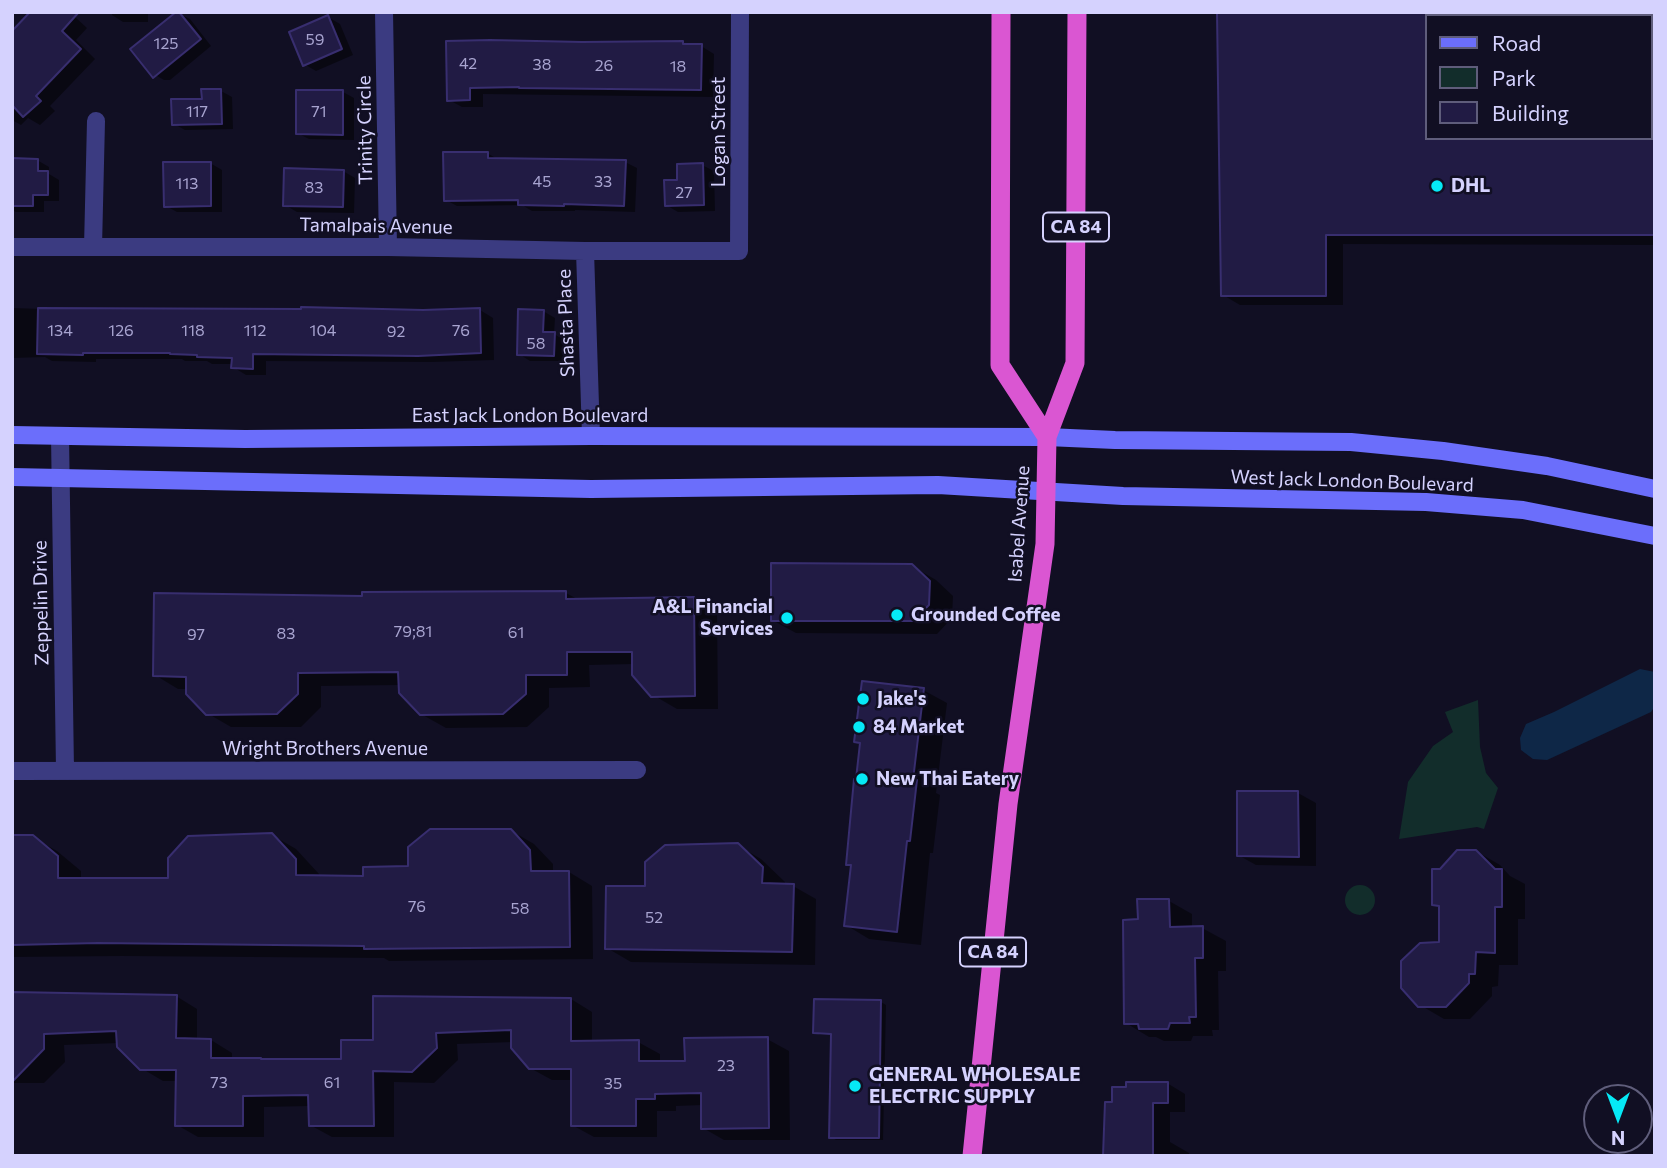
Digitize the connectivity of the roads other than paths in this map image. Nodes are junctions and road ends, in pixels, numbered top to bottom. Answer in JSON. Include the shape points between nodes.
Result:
{"nodes":[{"id":1,"x":384,"y":12,"type":"edge"},
{"id":2,"x":740,"y":12,"type":"edge"},
{"id":3,"x":1001,"y":12,"type":"edge"},
{"id":4,"x":1077,"y":12,"type":"edge"},
{"id":5,"x":96,"y":121,"type":"dead end"},
{"id":6,"x":12,"y":247,"type":"edge"},
{"id":7,"x":93,"y":247,"type":"junction"},
{"id":8,"x":388,"y":247,"type":"junction"},
{"id":9,"x":585,"y":251,"type":"junction"},
{"id":10,"x":739,"y":251,"type":"joint"},
{"id":11,"x":12,"y":435,"type":"edge"},
{"id":12,"x":60,"y":436,"type":"junction"},
{"id":13,"x":591,"y":436,"type":"junction"},
{"id":14,"x":1047,"y":438,"type":"junction"},
{"id":15,"x":12,"y":477,"type":"edge"},
{"id":16,"x":60,"y":478,"type":"junction"},
{"id":17,"x":1655,"y":489,"type":"edge"},
{"id":18,"x":1046,"y":491,"type":"junction"},
{"id":19,"x":1655,"y":536,"type":"edge"},
{"id":20,"x":65,"y":769,"type":"junction"},
{"id":21,"x":637,"y":769,"type":"dead end"},
{"id":22,"x":12,"y":771,"type":"edge"},
{"id":23,"x":972,"y":1156,"type":"edge"}],
"edges":[{"from":1,"to":8,"type":"street","name":"Trinity Circle"},
{"from":2,"to":10,"type":"street","name":"Logan Street"},
{"from":3,"to":14,"type":"highway","via":[[1000,365]]},
{"from":4,"to":14,"type":"highway","name":"Isabel Avenue","number":"CA 84","via":[[1075,363]]},
{"from":5,"to":7,"type":"street"},
{"from":6,"to":7,"type":"street","name":"Tamalpais Avenue"},
{"from":7,"to":8,"type":"street","name":"Tamalpais Avenue"},
{"from":8,"to":9,"type":"street","name":"Tamalpais Avenue"},
{"from":9,"to":10,"type":"street","name":"Tamalpais Avenue"},
{"from":9,"to":13,"type":"street","name":"Shasta Place"},
{"from":11,"to":12,"type":"main road","name":"East Jack London Boulevard"},
{"from":12,"to":13,"type":"main road","name":"East Jack London Boulevard"},
{"from":12,"to":16,"type":"street","name":"Zeppelin Drive"},
{"from":13,"to":14,"type":"main road","name":"East Jack London Boulevard"},
{"from":14,"to":17,"type":"main road","name":"West Jack London Boulevard","via":[[1351,442],[1547,466]]},
{"from":14,"to":18,"type":"highway","name":"Isabel Avenue","number":"CA 84"},
{"from":15,"to":16,"type":"main road"},
{"from":16,"to":18,"type":"main road","via":[[592,489],[938,485]]},
{"from":16,"to":20,"type":"street","name":"Zeppelin Drive"},
{"from":18,"to":19,"type":"main road","name":"West Jack London Boulevard","via":[[1426,502],[1523,510]]},
{"from":18,"to":23,"type":"highway","name":"Isabel Avenue","number":"CA 84","via":[[1045,544],[1008,804]]},
{"from":20,"to":21,"type":"street","name":"Wright Brothers Avenue"},
{"from":20,"to":22,"type":"street","name":"Wright Brothers Avenue"}]}
